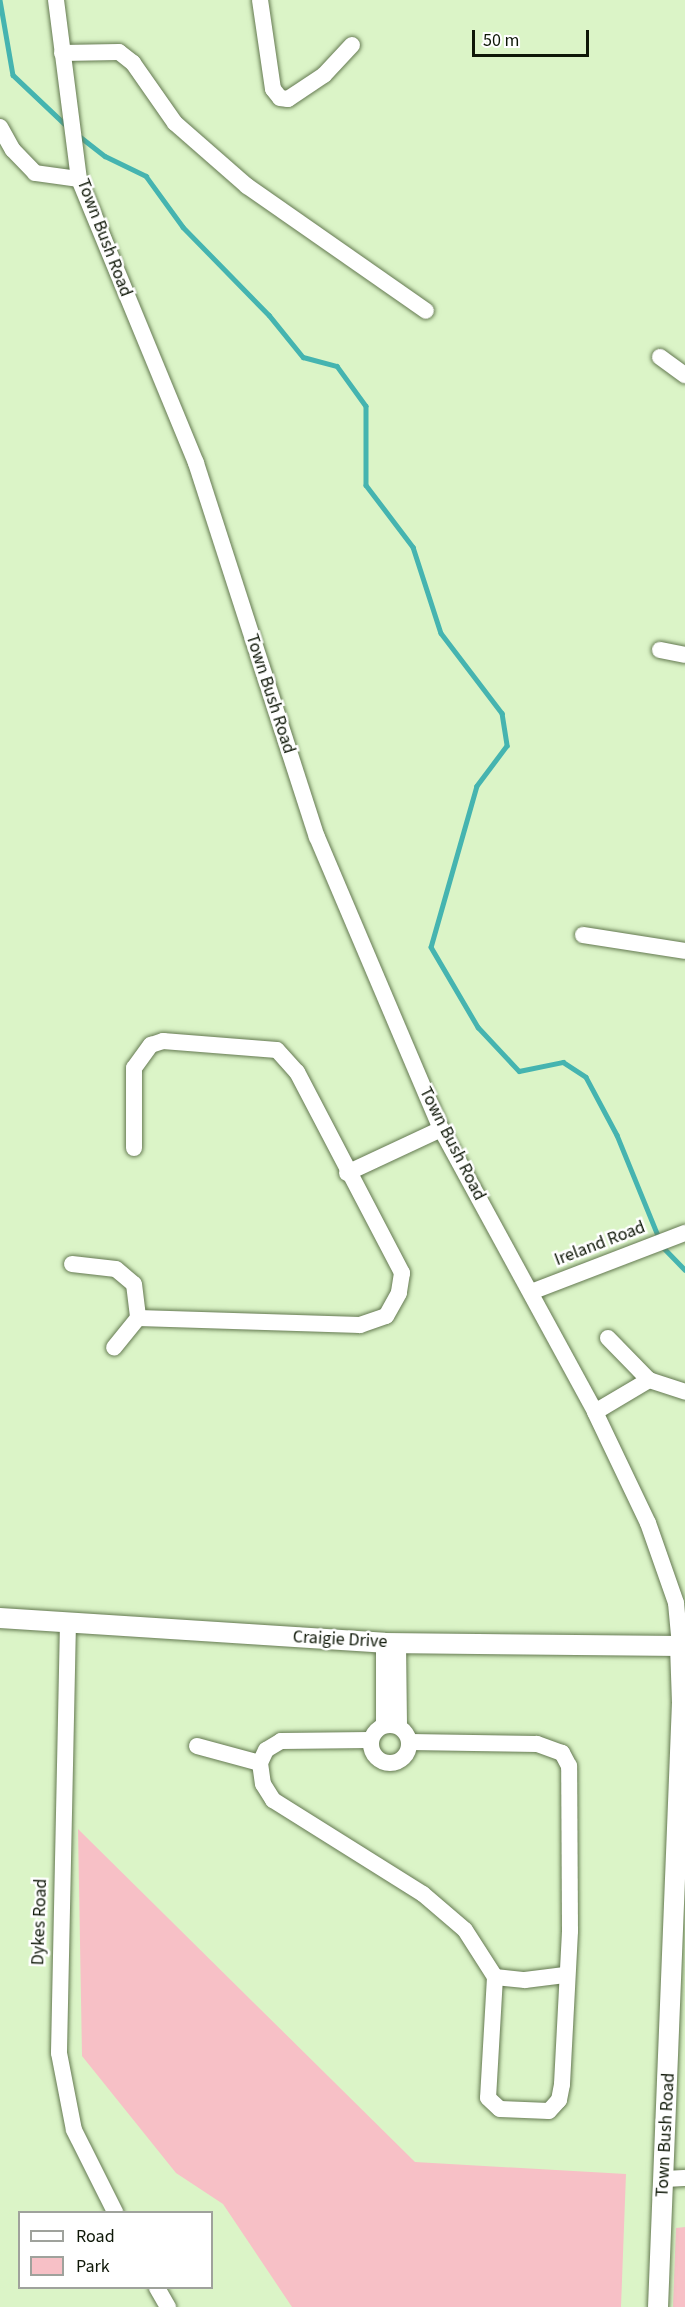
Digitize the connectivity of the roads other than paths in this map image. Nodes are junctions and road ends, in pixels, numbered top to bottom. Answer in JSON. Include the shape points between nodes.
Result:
{"nodes":[{"id":1,"x":56,"y":0,"type":"edge"},
{"id":2,"x":260,"y":0,"type":"edge"},
{"id":3,"x":352,"y":45,"type":"dead end"},
{"id":4,"x":62,"y":53,"type":"junction"},
{"id":5,"x":0,"y":127,"type":"edge"},
{"id":6,"x":79,"y":179,"type":"junction"},
{"id":7,"x":426,"y":311,"type":"dead end"},
{"id":8,"x":660,"y":357,"type":"dead end"},
{"id":9,"x":685,"y":375,"type":"edge"},
{"id":10,"x":660,"y":650,"type":"dead end"},
{"id":11,"x":685,"y":655,"type":"edge"},
{"id":12,"x":583,"y":935,"type":"dead end"},
{"id":13,"x":685,"y":951,"type":"edge"},
{"id":14,"x":441,"y":1129,"type":"junction"},
{"id":15,"x":134,"y":1148,"type":"dead end"},
{"id":16,"x":347,"y":1173,"type":"junction"},
{"id":17,"x":680,"y":1235,"type":"edge"},
{"id":18,"x":72,"y":1264,"type":"dead end"},
{"id":19,"x":531,"y":1292,"type":"junction"},
{"id":20,"x":138,"y":1318,"type":"junction"},
{"id":21,"x":608,"y":1338,"type":"dead end"},
{"id":22,"x":114,"y":1348,"type":"dead end"},
{"id":23,"x":649,"y":1380,"type":"junction"},
{"id":24,"x":685,"y":1392,"type":"edge"},
{"id":25,"x":595,"y":1412,"type":"junction"},
{"id":26,"x":681,"y":1600,"type":"edge"},
{"id":27,"x":0,"y":1618,"type":"edge"},
{"id":28,"x":68,"y":1622,"type":"junction"},
{"id":29,"x":682,"y":1636,"type":"edge"},
{"id":30,"x":391,"y":1643,"type":"junction"},
{"id":31,"x":392,"y":1726,"type":"junction"},
{"id":32,"x":370,"y":1740,"type":"junction"},
{"id":33,"x":410,"y":1742,"type":"junction"},
{"id":34,"x":197,"y":1746,"type":"dead end"},
{"id":35,"x":260,"y":1763,"type":"junction"},
{"id":36,"x":565,"y":1975,"type":"junction"},
{"id":37,"x":495,"y":1977,"type":"junction"},
{"id":38,"x":685,"y":2178,"type":"edge"},
{"id":39,"x":664,"y":2179,"type":"junction"},
{"id":40,"x":114,"y":2211,"type":"edge"},
{"id":41,"x":158,"y":2289,"type":"edge"},
{"id":42,"x":168,"y":2307,"type":"edge"},
{"id":43,"x":658,"y":2307,"type":"edge"}],
"edges":[{"from":1,"to":4,"type":"street","name":"Town Bush Road"},
{"from":2,"to":3,"type":"street","via":[[273,89],[280,98],[288,99],[324,75]]},
{"from":4,"to":6,"type":"street","name":"Town Bush Road","via":[[64,91]]},
{"from":4,"to":7,"type":"street","via":[[119,52],[133,63],[175,123],[247,186]]},
{"from":5,"to":6,"type":"street","via":[[13,150],[35,173]]},
{"from":6,"to":14,"type":"street","name":"Town Bush Road","via":[[196,463],[317,837]]},
{"from":8,"to":9,"type":"street"},
{"from":10,"to":11,"type":"street"},
{"from":12,"to":13,"type":"street"},
{"from":14,"to":16,"type":"street"},
{"from":14,"to":19,"type":"street","name":"Town Bush Road"},
{"from":15,"to":16,"type":"street","via":[[134,1068],[151,1045],[163,1041],[268,1046],[297,1072]]},
{"from":16,"to":20,"type":"street","via":[[402,1273],[399,1293],[386,1316],[360,1326]]},
{"from":17,"to":19,"type":"street","name":"Ireland Road"},
{"from":18,"to":20,"type":"street","via":[[126,1273],[134,1284]]},
{"from":19,"to":25,"type":"street","name":"Town Bush Road"},
{"from":20,"to":22,"type":"street"},
{"from":21,"to":23,"type":"street"},
{"from":23,"to":24,"type":"street"},
{"from":23,"to":25,"type":"street"},
{"from":25,"to":26,"type":"street","name":"Town Bush Road"},
{"from":26,"to":29,"type":"street","name":"Town Bush Road"},
{"from":27,"to":28,"type":"street","name":"Craigie Drive"},
{"from":28,"to":30,"type":"street","name":"Craigie Drive"},
{"from":28,"to":40,"type":"street","name":"Dykes Road","via":[[59,2053],[74,2130]]},
{"from":29,"to":30,"type":"street","name":"Craigie Drive"},
{"from":29,"to":39,"type":"street","name":"Town Bush Road"},
{"from":30,"to":31,"type":"street"},
{"from":31,"to":32,"type":"street"},
{"from":31,"to":33,"type":"street"},
{"from":32,"to":33,"type":"street","via":[[377,1758],[389,1763],[405,1756]]},
{"from":32,"to":35,"type":"street","via":[[288,1740],[266,1750]]},
{"from":33,"to":36,"type":"street","via":[[537,1744],[562,1753],[573,1783],[570,1931]]},
{"from":34,"to":35,"type":"street"},
{"from":35,"to":37,"type":"street","via":[[263,1784],[273,1800],[443,1908],[465,1930]]},
{"from":36,"to":37,"type":"street","via":[[525,1980]]},
{"from":36,"to":37,"type":"street","via":[[559,2100],[549,2111],[500,2109],[488,2098]]},
{"from":38,"to":39,"type":"street"},
{"from":39,"to":43,"type":"street","name":"Town Bush Road"},
{"from":41,"to":42,"type":"street"}]}
